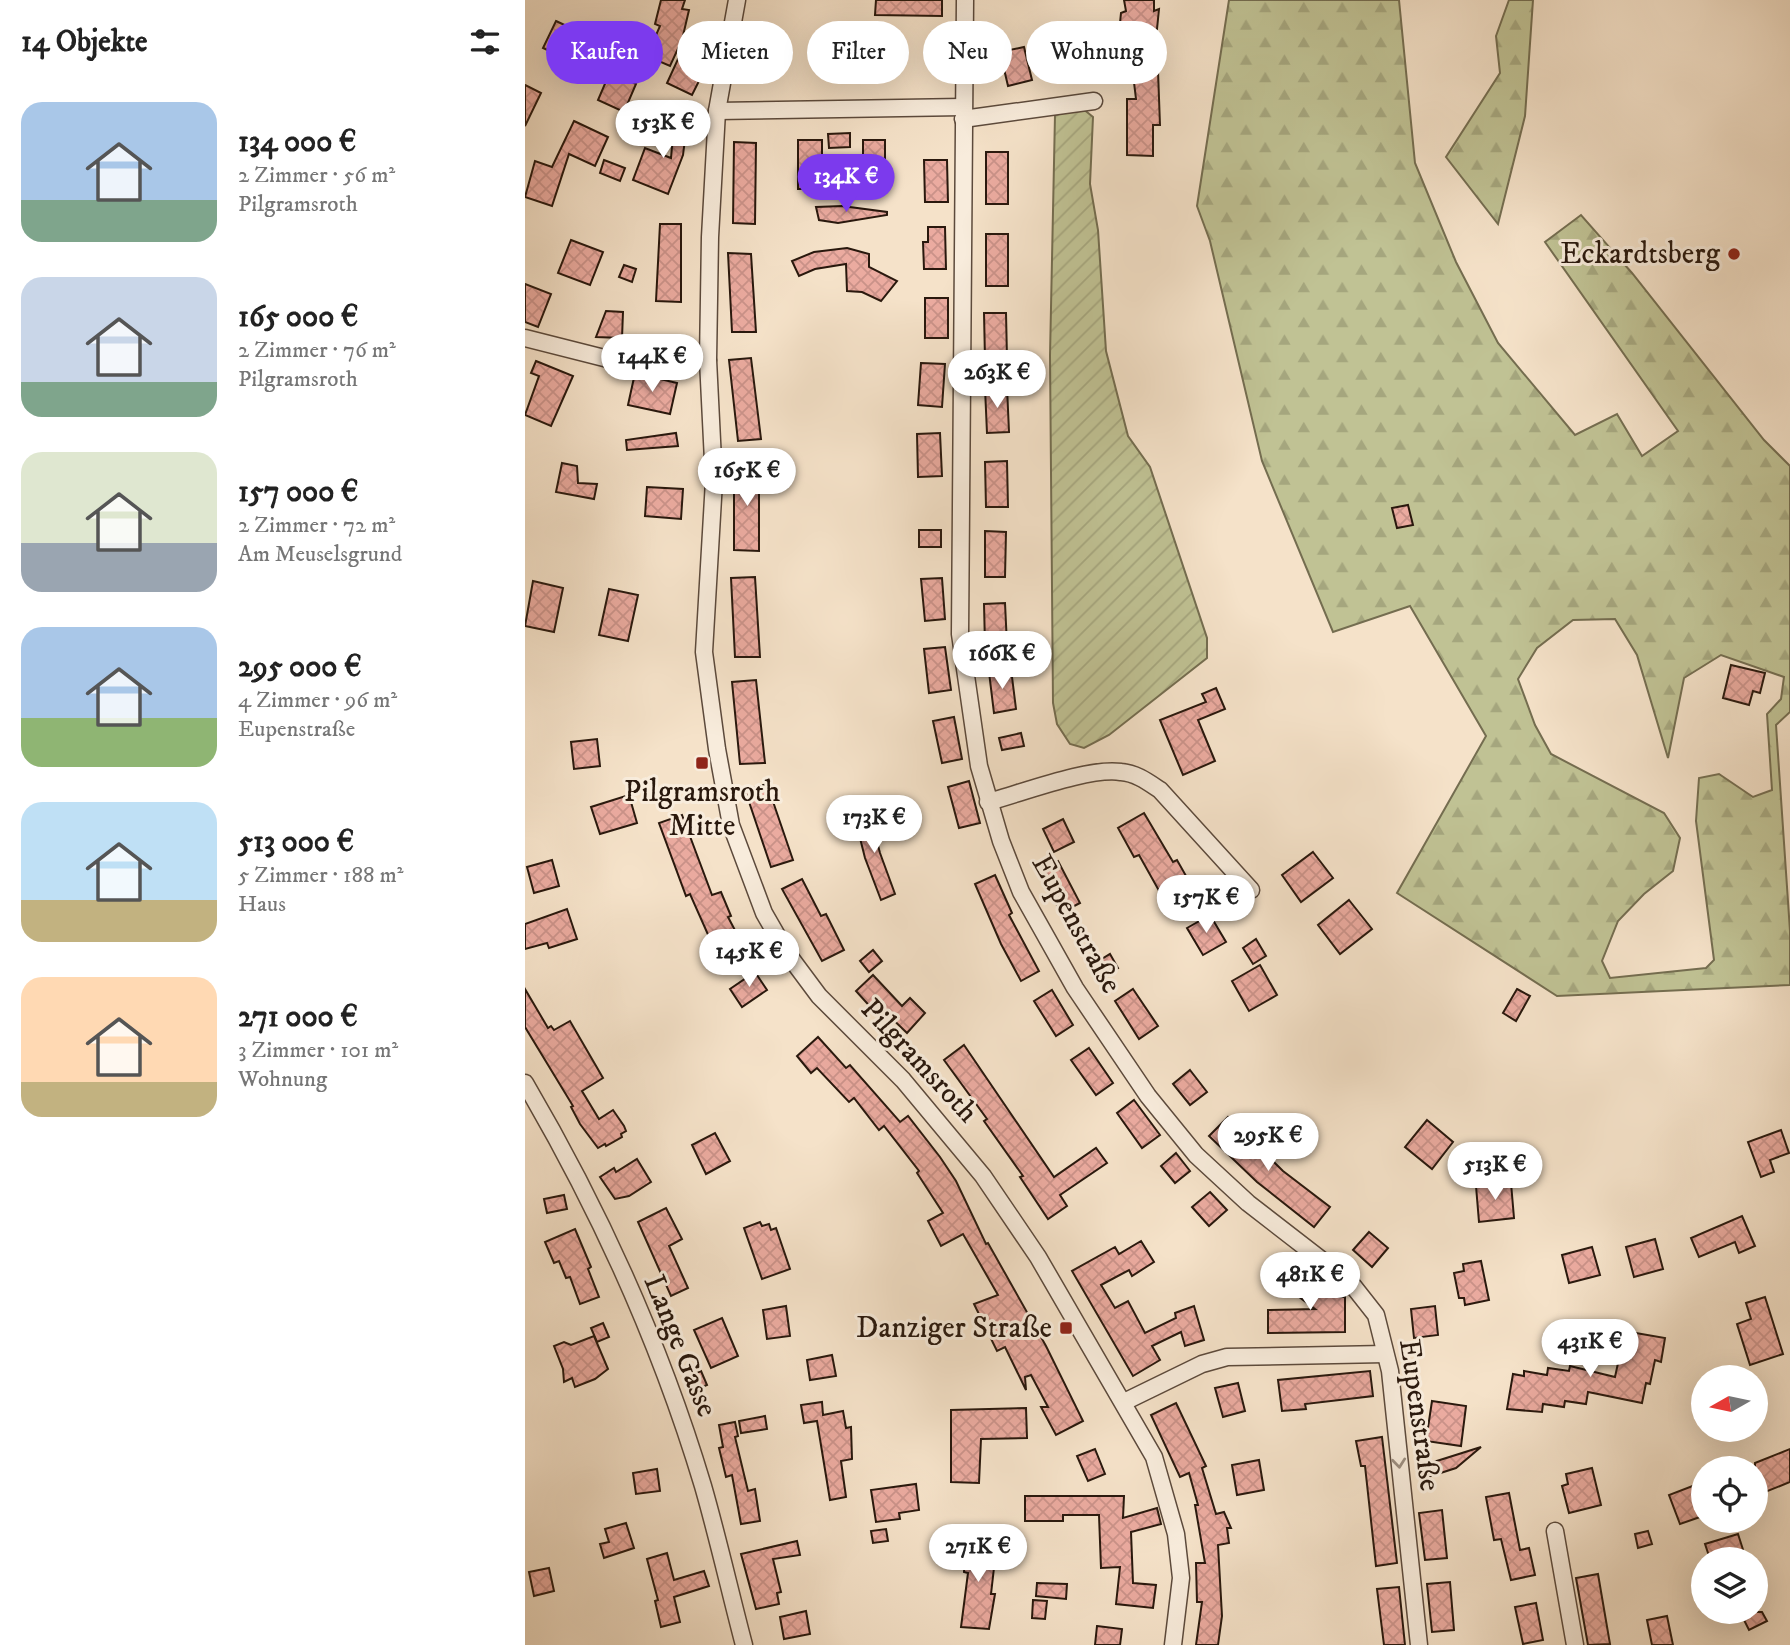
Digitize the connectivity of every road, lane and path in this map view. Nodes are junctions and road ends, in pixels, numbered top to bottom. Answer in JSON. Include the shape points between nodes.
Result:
{"nodes":[{"id":1,"x":737,"y":0,"type":"edge"},
{"id":2,"x":965,"y":0,"type":"edge"},
{"id":3,"x":1094,"y":101,"type":"dead end"},
{"id":4,"x":717,"y":111,"type":"junction"},
{"id":5,"x":963,"y":113,"type":"junction"},
{"id":6,"x":525,"y":338,"type":"edge"},
{"id":7,"x":708,"y":360,"type":"junction"},
{"id":8,"x":988,"y":802,"type":"junction"},
{"id":9,"x":1251,"y":890,"type":"dead end"},
{"id":10,"x":525,"y":1083,"type":"edge"},
{"id":11,"x":1385,"y":1354,"type":"junction"},
{"id":12,"x":1124,"y":1402,"type":"junction"},
{"id":13,"x":1555,"y":1531,"type":"dead end"},
{"id":14,"x":744,"y":1645,"type":"edge"},
{"id":15,"x":1173,"y":1645,"type":"edge"},
{"id":16,"x":1419,"y":1645,"type":"edge"},
{"id":17,"x":1575,"y":1645,"type":"edge"}],
"edges":[{"from":1,"to":4,"type":"street","name":"Pilgramsroth"},
{"from":2,"to":5,"type":"street","name":"Eupenstraße"},
{"from":3,"to":5,"type":"street"},
{"from":4,"to":5,"type":"street"},
{"from":4,"to":7,"type":"street","name":"Pilgramsroth"},
{"from":5,"to":8,"type":"street","name":"Eupenstraße","via":[[960,635],[967,702]]},
{"from":6,"to":7,"type":"street","via":[[616,361]]},
{"from":7,"to":12,"type":"street","name":"Pilgramsroth","via":[[714,481],[705,668],[723,788],[751,884],[787,953],[819,996],[903,1080],[983,1176],[1038,1257]]},
{"from":8,"to":9,"type":"street","via":[[1096,773],[1121,772],[1142,778],[1160,790]]},
{"from":8,"to":11,"type":"street","name":"Eupenstraße","via":[[1021,892],[1040,928],[1148,1096],[1196,1154],[1248,1203],[1350,1282],[1376,1315]]},
{"from":10,"to":14,"type":"street","name":"Lange Gasse","via":[[579,1181],[649,1337],[703,1486]]},
{"from":11,"to":12,"type":"street","via":[[1227,1357],[1202,1364]]},
{"from":11,"to":16,"type":"street","name":"Eupenstraße","one_way":true},
{"from":12,"to":15,"type":"street","name":"Pilgramsroth","via":[[1154,1457],[1176,1534],[1181,1578]]},
{"from":13,"to":17,"type":"street"}]}
